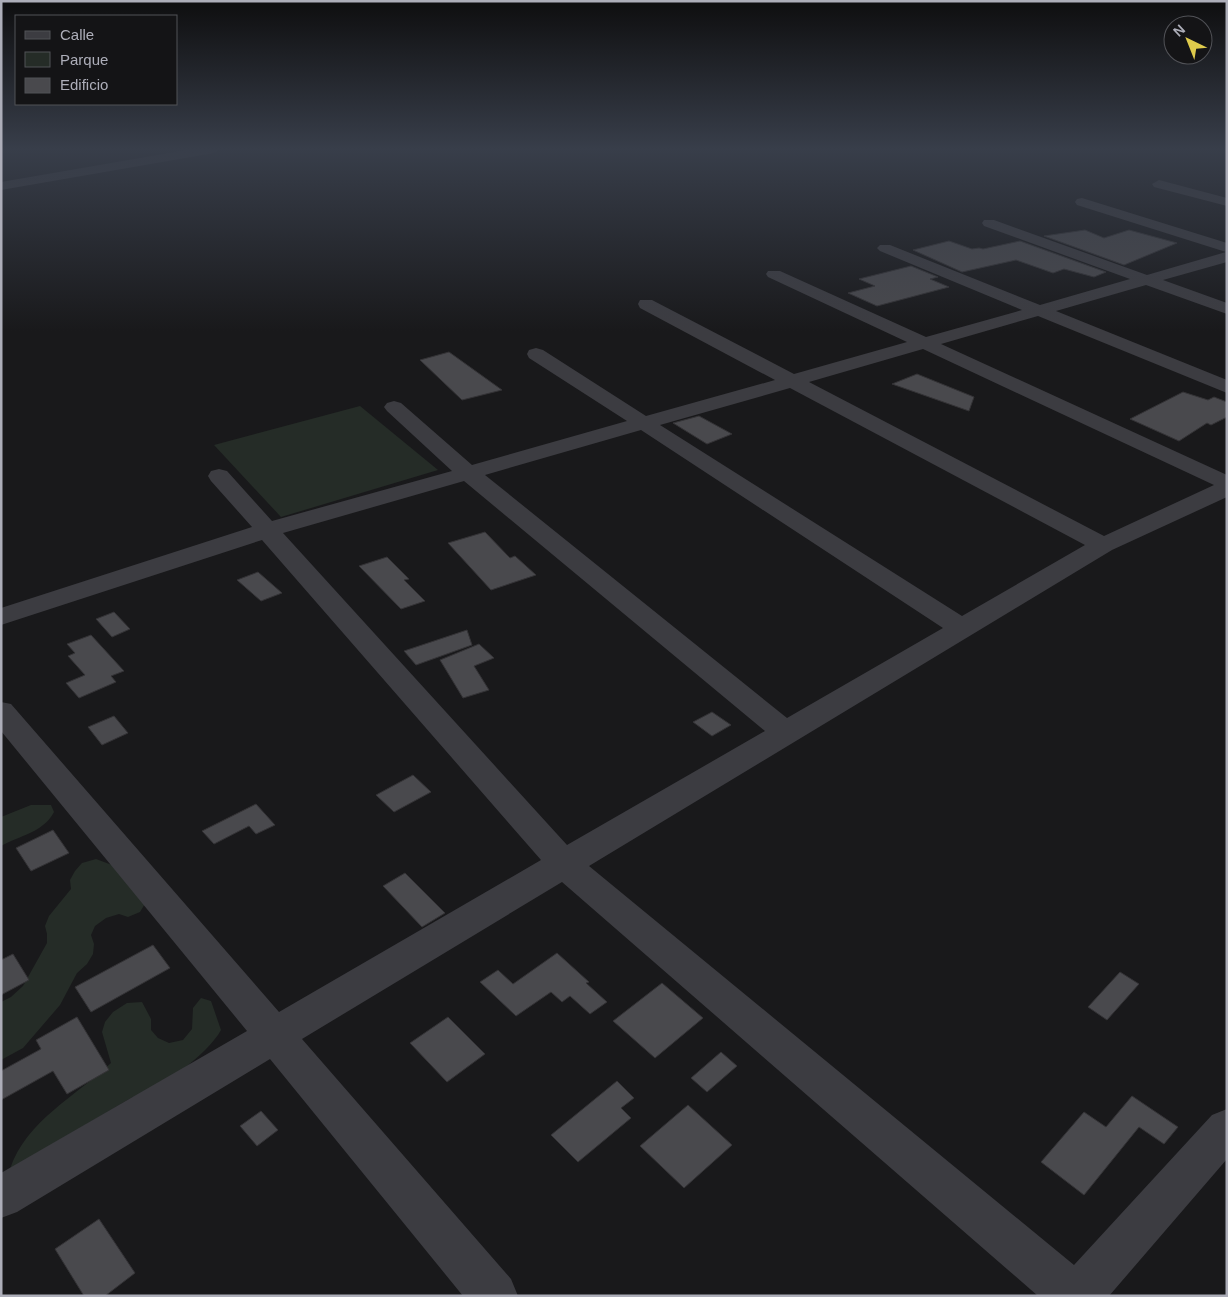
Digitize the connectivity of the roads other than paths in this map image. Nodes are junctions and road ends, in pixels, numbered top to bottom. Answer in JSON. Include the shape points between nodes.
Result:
{"nodes":[{"id":1,"x":1106,"y":210,"type":"edge"},
{"id":2,"x":989,"y":224,"type":"dead end"},
{"id":3,"x":885,"y":248,"type":"dead end"},
{"id":4,"x":1227,"y":248,"type":"edge"},
{"id":5,"x":1227,"y":257,"type":"edge"},
{"id":6,"x":774,"y":274,"type":"dead end"},
{"id":7,"x":1147,"y":280,"type":"junction"},
{"id":8,"x":646,"y":304,"type":"dead end"},
{"id":9,"x":1227,"y":309,"type":"edge"},
{"id":10,"x":1038,"y":310,"type":"junction"},
{"id":11,"x":923,"y":343,"type":"junction"},
{"id":12,"x":536,"y":354,"type":"dead end"},
{"id":13,"x":791,"y":380,"type":"junction"},
{"id":14,"x":1227,"y":387,"type":"edge"},
{"id":15,"x":394,"y":407,"type":"dead end"},
{"id":16,"x":642,"y":422,"type":"junction"},
{"id":17,"x":467,"y":472,"type":"junction"},
{"id":18,"x":219,"y":476,"type":"dead end"},
{"id":19,"x":1227,"y":483,"type":"edge"},
{"id":20,"x":1227,"y":488,"type":"edge"},
{"id":21,"x":268,"y":530,"type":"junction"},
{"id":22,"x":1103,"y":545,"type":"junction"},
{"id":23,"x":1,"y":616,"type":"edge"},
{"id":24,"x":962,"y":628,"type":"junction"},
{"id":25,"x":1,"y":711,"type":"edge"},
{"id":26,"x":786,"y":733,"type":"junction"},
{"id":27,"x":564,"y":864,"type":"junction"},
{"id":28,"x":275,"y":1035,"type":"junction"},
{"id":29,"x":1227,"y":1128,"type":"edge"},
{"id":30,"x":1,"y":1197,"type":"edge"},
{"id":31,"x":494,"y":1296,"type":"edge"},
{"id":32,"x":1074,"y":1296,"type":"edge"},
{"id":33,"x":1078,"y":1296,"type":"edge"}],
"edges":[{"from":1,"to":4,"type":"street"},
{"from":2,"to":7,"type":"street"},
{"from":3,"to":10,"type":"street"},
{"from":5,"to":7,"type":"street"},
{"from":6,"to":11,"type":"street"},
{"from":7,"to":9,"type":"street"},
{"from":7,"to":10,"type":"street"},
{"from":8,"to":13,"type":"street"},
{"from":10,"to":11,"type":"street"},
{"from":10,"to":14,"type":"street"},
{"from":11,"to":13,"type":"street"},
{"from":11,"to":19,"type":"street"},
{"from":12,"to":16,"type":"street"},
{"from":13,"to":16,"type":"street"},
{"from":13,"to":22,"type":"street"},
{"from":15,"to":17,"type":"street"},
{"from":16,"to":17,"type":"street"},
{"from":16,"to":24,"type":"street"},
{"from":17,"to":21,"type":"street"},
{"from":17,"to":26,"type":"street"},
{"from":18,"to":21,"type":"street"},
{"from":20,"to":22,"type":"street"},
{"from":21,"to":23,"type":"street"},
{"from":21,"to":27,"type":"street"},
{"from":22,"to":24,"type":"street"},
{"from":24,"to":26,"type":"street"},
{"from":25,"to":28,"type":"street"},
{"from":26,"to":27,"type":"street"},
{"from":27,"to":28,"type":"street"},
{"from":27,"to":32,"type":"street"},
{"from":28,"to":30,"type":"street"},
{"from":28,"to":31,"type":"street"},
{"from":29,"to":33,"type":"street"}]}
